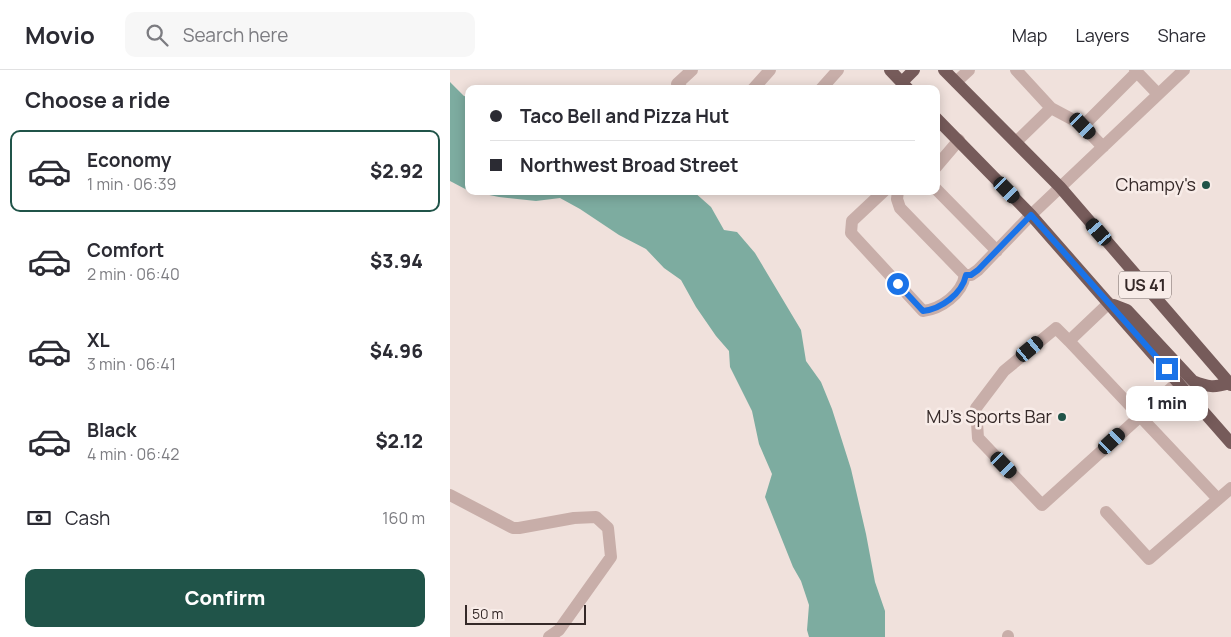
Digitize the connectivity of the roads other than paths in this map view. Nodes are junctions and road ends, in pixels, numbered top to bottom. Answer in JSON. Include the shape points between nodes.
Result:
{"nodes":[{"id":1,"x":692,"y":70,"type":"edge"},
{"id":2,"x":770,"y":70,"type":"edge"},
{"id":3,"x":838,"y":70,"type":"edge"},
{"id":4,"x":890,"y":70,"type":"edge"},
{"id":5,"x":914,"y":70,"type":"edge"},
{"id":6,"x":944,"y":70,"type":"edge"},
{"id":7,"x":969,"y":70,"type":"edge"},
{"id":8,"x":1016,"y":70,"type":"edge"},
{"id":9,"x":1184,"y":70,"type":"edge"},
{"id":10,"x":1136,"y":71,"type":"edge"},
{"id":11,"x":956,"y":82,"type":"junction"},
{"id":12,"x":678,"y":85,"type":"edge"},
{"id":13,"x":757,"y":85,"type":"edge"},
{"id":14,"x":825,"y":85,"type":"edge"},
{"id":15,"x":905,"y":85,"type":"edge"},
{"id":16,"x":1158,"y":94,"type":"junction"},
{"id":17,"x":1051,"y":108,"type":"junction"},
{"id":18,"x":940,"y":122,"type":"edge"},
{"id":19,"x":1083,"y":126,"type":"junction"},
{"id":20,"x":958,"y":140,"type":"junction"},
{"id":21,"x":1016,"y":142,"type":"junction"},
{"id":22,"x":1103,"y":147,"type":"junction"},
{"id":23,"x":940,"y":163,"type":"edge"},
{"id":24,"x":1060,"y":187,"type":"junction"},
{"id":25,"x":940,"y":193,"type":"edge"},
{"id":26,"x":880,"y":195,"type":"edge"},
{"id":27,"x":898,"y":195,"type":"edge"},
{"id":28,"x":1031,"y":215,"type":"junction"},
{"id":29,"x":997,"y":251,"type":"junction"},
{"id":30,"x":966,"y":275,"type":"junction"},
{"id":31,"x":1109,"y":303,"type":"junction"},
{"id":32,"x":1069,"y":341,"type":"junction"},
{"id":33,"x":1178,"y":382,"type":"junction"},
{"id":34,"x":1230,"y":384,"type":"edge"},
{"id":35,"x":1140,"y":415,"type":"junction"},
{"id":36,"x":1231,"y":443,"type":"edge"},
{"id":37,"x":1231,"y":488,"type":"edge"},
{"id":38,"x":450,"y":495,"type":"edge"},
{"id":39,"x":1218,"y":499,"type":"junction"},
{"id":40,"x":1106,"y":512,"type":"dead end"},
{"id":41,"x":549,"y":637,"type":"edge"}],
"edges":[{"from":1,"to":12,"type":"street"},
{"from":2,"to":13,"type":"street"},
{"from":3,"to":14,"type":"street"},
{"from":4,"to":15,"type":"main road"},
{"from":5,"to":15,"type":"main road"},
{"from":6,"to":11,"type":"main road","number":"US 41"},
{"from":7,"to":11,"type":"street"},
{"from":8,"to":17,"type":"street"},
{"from":9,"to":16,"type":"street"},
{"from":10,"to":16,"type":"street"},
{"from":10,"to":19,"type":"street"},
{"from":11,"to":21,"type":"main road","number":"US 41"},
{"from":16,"to":22,"type":"street"},
{"from":17,"to":19,"type":"street"},
{"from":17,"to":21,"type":"street"},
{"from":18,"to":20,"type":"main road","number":"US 41"},
{"from":19,"to":22,"type":"street"},
{"from":20,"to":23,"type":"street"},
{"from":20,"to":28,"type":"main road","number":"US 41"},
{"from":21,"to":24,"type":"main road","number":"US 41"},
{"from":22,"to":24,"type":"street"},
{"from":24,"to":28,"type":"street"},
{"from":24,"to":34,"type":"main road","number":"US 41"},
{"from":25,"to":29,"type":"street"},
{"from":26,"to":30,"type":"street","via":[[852,222],[852,233],[923,311],[932,310],[951,298],[964,286]]},
{"from":27,"to":30,"type":"street","via":[[900,208]]},
{"from":28,"to":29,"type":"street"},
{"from":28,"to":31,"type":"main road","number":"US 41"},
{"from":29,"to":30,"type":"street","via":[[978,270]]},
{"from":31,"to":32,"type":"street"},
{"from":31,"to":33,"type":"main road","number":"US 41"},
{"from":31,"to":34,"type":"main road","via":[[1127,310],[1193,381],[1205,386]]},
{"from":32,"to":35,"type":"street"},
{"from":32,"to":35,"type":"street","via":[[1056,328],[1004,371],[976,408],[978,438],[1036,499],[1042,505]]},
{"from":33,"to":35,"type":"street"},
{"from":33,"to":36,"type":"main road","number":"US 41"},
{"from":35,"to":39,"type":"street"},
{"from":37,"to":39,"type":"street"},
{"from":38,"to":41,"type":"street","via":[[513,528],[574,518],[596,518],[608,528],[611,557],[559,630]]},
{"from":39,"to":40,"type":"street","via":[[1149,559]]}]}
